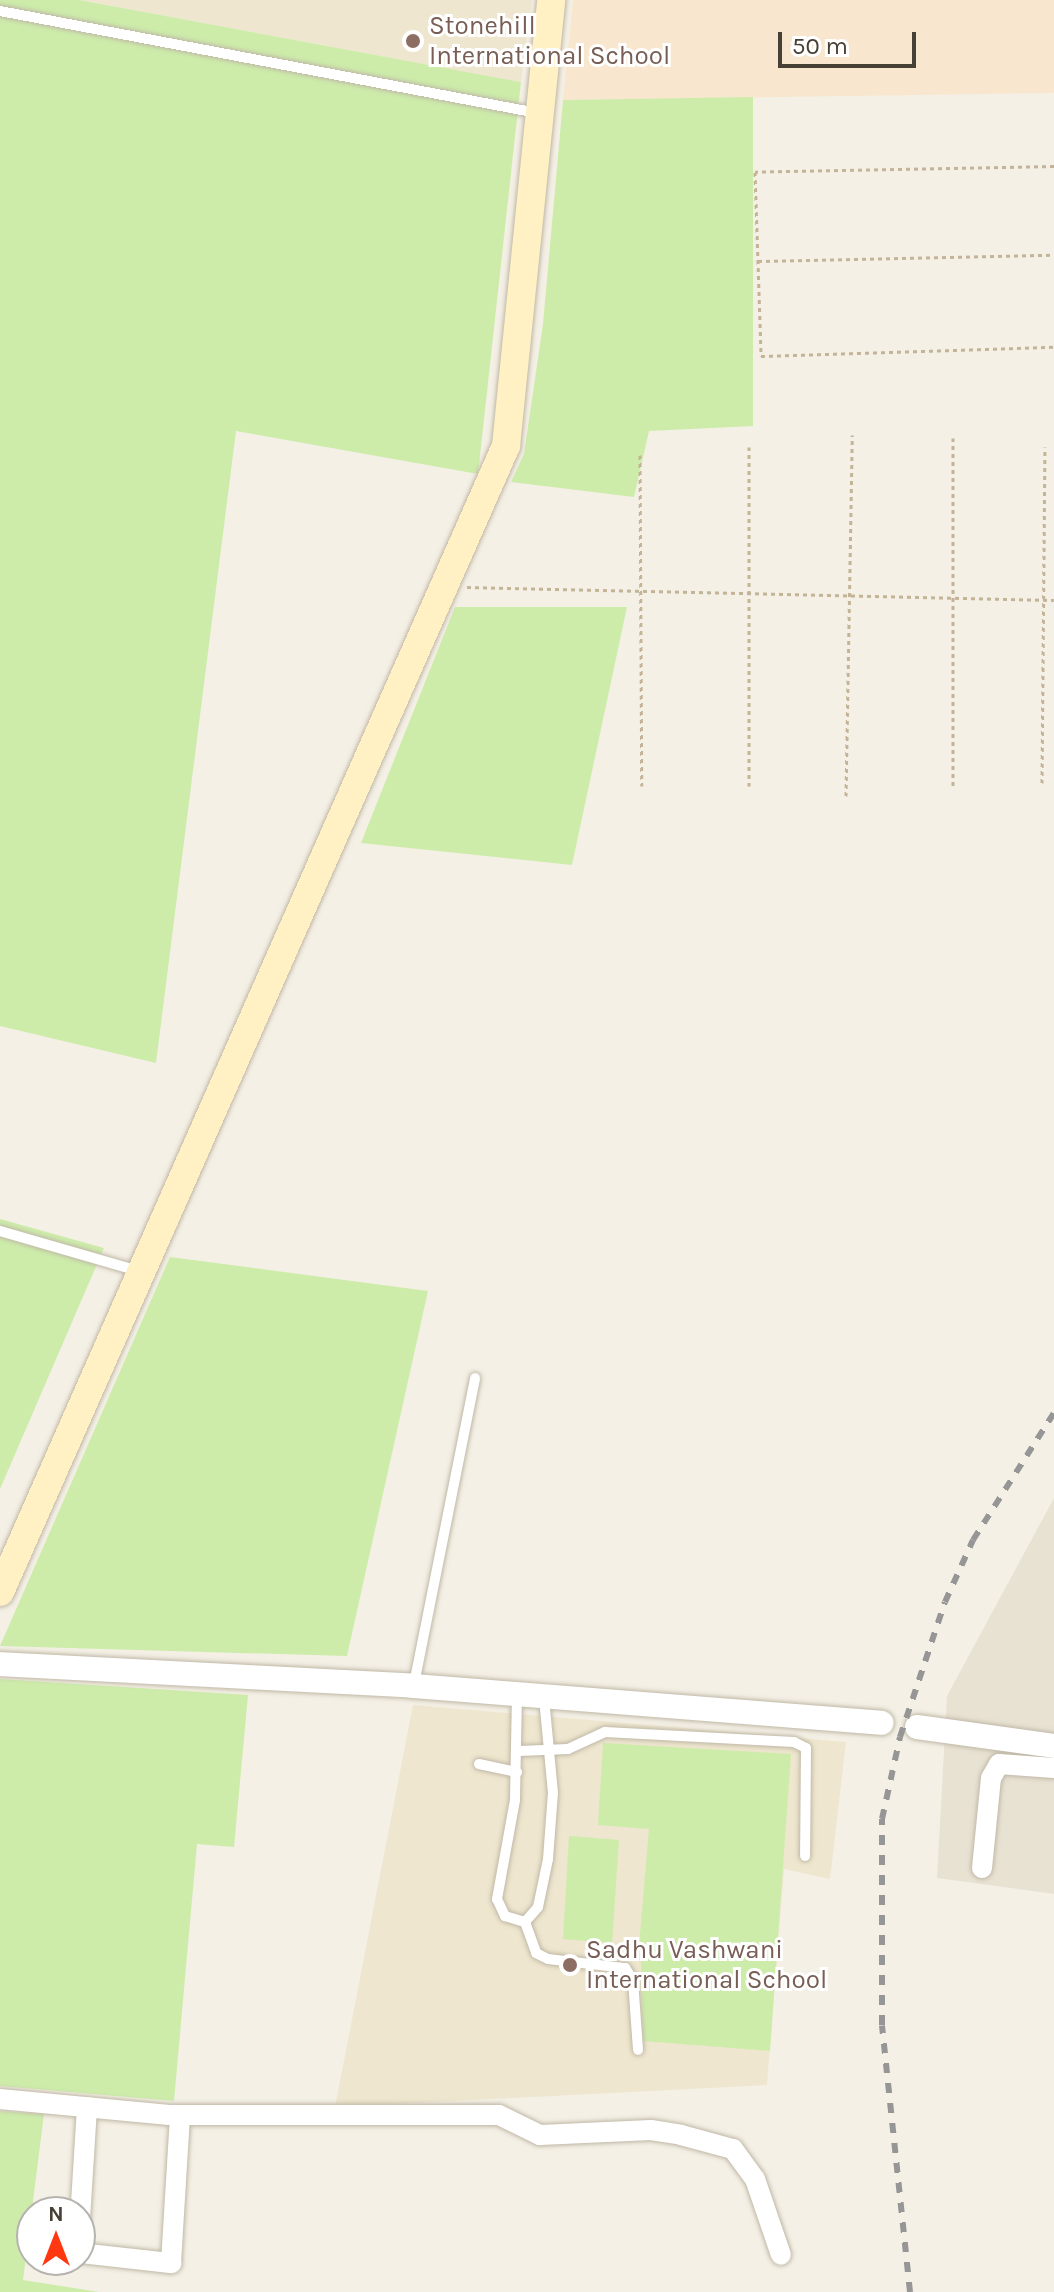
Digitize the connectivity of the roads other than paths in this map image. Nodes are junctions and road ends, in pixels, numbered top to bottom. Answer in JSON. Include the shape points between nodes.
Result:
{"nodes":[{"id":1,"x":551,"y":0,"type":"edge"},
{"id":2,"x":0,"y":11,"type":"edge"},
{"id":3,"x":539,"y":113,"type":"junction"},
{"id":4,"x":0,"y":1231,"type":"edge"},
{"id":5,"x":141,"y":1272,"type":"junction"},
{"id":6,"x":475,"y":1378,"type":"dead end"},
{"id":7,"x":0,"y":1592,"type":"edge"},
{"id":8,"x":0,"y":1664,"type":"edge"},
{"id":9,"x":413,"y":1686,"type":"junction"},
{"id":10,"x":517,"y":1694,"type":"junction"},
{"id":11,"x":544,"y":1697,"type":"junction"},
{"id":12,"x":882,"y":1723,"type":"dead end"},
{"id":13,"x":917,"y":1727,"type":"dead end"},
{"id":14,"x":1054,"y":1746,"type":"edge"},
{"id":15,"x":519,"y":1751,"type":"junction"},
{"id":16,"x":546,"y":1752,"type":"junction"},
{"id":17,"x":479,"y":1764,"type":"dead end"},
{"id":18,"x":1054,"y":1768,"type":"edge"},
{"id":19,"x":517,"y":1772,"type":"junction"},
{"id":20,"x":805,"y":1856,"type":"dead end"},
{"id":21,"x":982,"y":1868,"type":"dead end"},
{"id":22,"x":525,"y":1922,"type":"junction"},
{"id":23,"x":638,"y":2050,"type":"dead end"},
{"id":24,"x":0,"y":2099,"type":"edge"},
{"id":25,"x":87,"y":2107,"type":"junction"},
{"id":26,"x":180,"y":2115,"type":"junction"},
{"id":27,"x":81,"y":2196,"type":"edge"},
{"id":28,"x":96,"y":2255,"type":"edge"},
{"id":29,"x":781,"y":2255,"type":"dead end"}],
"edges":[{"from":1,"to":3,"type":"main road"},
{"from":2,"to":3,"type":"lane"},
{"from":3,"to":5,"type":"main road","via":[[506,446]]},
{"from":4,"to":5,"type":"lane"},
{"from":5,"to":7,"type":"main road"},
{"from":6,"to":9,"type":"lane"},
{"from":8,"to":9,"type":"street"},
{"from":9,"to":10,"type":"street"},
{"from":10,"to":11,"type":"street"},
{"from":10,"to":15,"type":"lane"},
{"from":11,"to":12,"type":"street"},
{"from":11,"to":16,"type":"lane"},
{"from":13,"to":14,"type":"street"},
{"from":15,"to":16,"type":"lane"},
{"from":15,"to":19,"type":"lane"},
{"from":16,"to":20,"type":"lane","via":[[588,1744],[605,1732],[794,1742],[806,1748]]},
{"from":16,"to":22,"type":"lane","via":[[553,1793],[548,1859],[538,1907]]},
{"from":17,"to":19,"type":"lane"},
{"from":18,"to":21,"type":"street","via":[[999,1764],[991,1778]]},
{"from":19,"to":22,"type":"lane","via":[[497,1899],[505,1916]]},
{"from":22,"to":23,"type":"lane","via":[[536,1953],[548,1959],[625,1968],[633,1980]]},
{"from":24,"to":25,"type":"street"},
{"from":25,"to":26,"type":"street"},
{"from":25,"to":27,"type":"street"},
{"from":26,"to":28,"type":"street","via":[[171,2263]]},
{"from":26,"to":29,"type":"street","via":[[499,2115],[540,2135],[651,2130],[681,2135],[733,2149],[755,2179]]}]}
